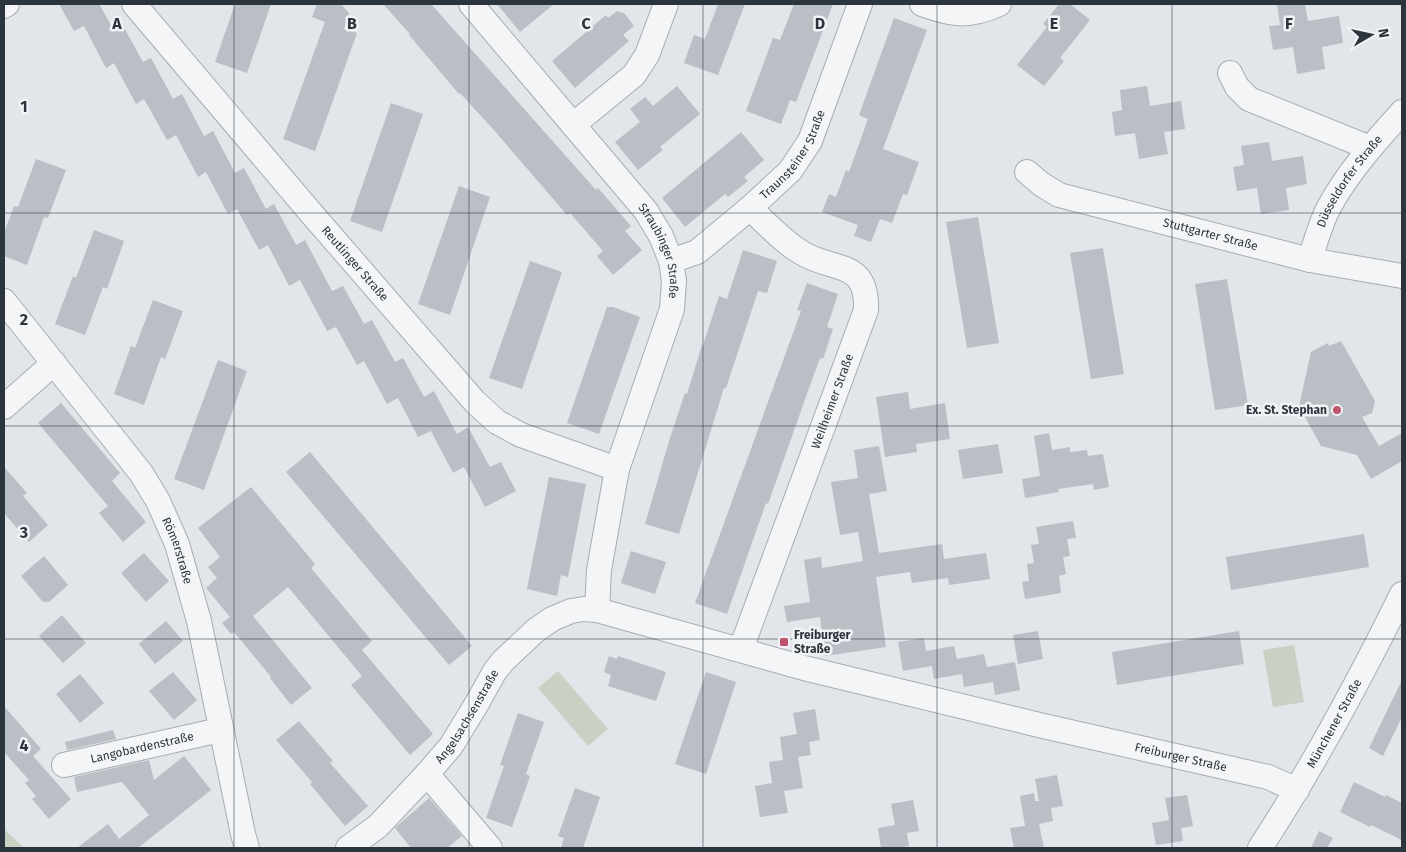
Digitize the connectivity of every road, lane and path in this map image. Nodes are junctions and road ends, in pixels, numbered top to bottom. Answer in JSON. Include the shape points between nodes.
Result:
{"nodes":[{"id":1,"x":7,"y":4,"type":"edge"},
{"id":2,"x":134,"y":4,"type":"edge"},
{"id":3,"x":471,"y":4,"type":"edge"},
{"id":4,"x":666,"y":4,"type":"edge"},
{"id":5,"x":860,"y":4,"type":"edge"},
{"id":6,"x":922,"y":4,"type":"edge"},
{"id":7,"x":999,"y":4,"type":"edge"},
{"id":8,"x":4,"y":6,"type":"edge"},
{"id":9,"x":1230,"y":73,"type":"dead end"},
{"id":10,"x":1402,"y":112,"type":"edge"},
{"id":11,"x":573,"y":125,"type":"junction"},
{"id":12,"x":1370,"y":148,"type":"junction"},
{"id":13,"x":1027,"y":172,"type":"dead end"},
{"id":14,"x":750,"y":208,"type":"junction"},
{"id":15,"x":1310,"y":260,"type":"junction"},
{"id":16,"x":671,"y":261,"type":"junction"},
{"id":17,"x":1402,"y":276,"type":"edge"},
{"id":18,"x":4,"y":301,"type":"edge"},
{"id":19,"x":54,"y":363,"type":"junction"},
{"id":20,"x":4,"y":407,"type":"edge"},
{"id":21,"x":617,"y":470,"type":"junction"},
{"id":22,"x":1402,"y":594,"type":"edge"},
{"id":23,"x":597,"y":610,"type":"junction"},
{"id":24,"x":741,"y":649,"type":"junction"},
{"id":25,"x":220,"y":730,"type":"junction"},
{"id":26,"x":64,"y":765,"type":"dead end"},
{"id":27,"x":427,"y":774,"type":"junction"},
{"id":28,"x":1297,"y":790,"type":"junction"},
{"id":29,"x":247,"y":848,"type":"edge"},
{"id":30,"x":348,"y":848,"type":"edge"},
{"id":31,"x":490,"y":848,"type":"edge"},
{"id":32,"x":1260,"y":848,"type":"edge"}],
"edges":[{"from":1,"to":8,"type":"street"},
{"from":2,"to":21,"type":"street","name":"Reutlinger Straße","via":[[475,402],[497,422],[521,435]]},
{"from":3,"to":11,"type":"street","name":"Straubinger Straße"},
{"from":4,"to":11,"type":"street","via":[[647,55],[634,74]]},
{"from":5,"to":14,"type":"street","name":"Traunsteiner Straße","via":[[810,141],[790,171]]},
{"from":6,"to":7,"type":"street","via":[[956,14],[984,11]]},
{"from":9,"to":12,"type":"street","via":[[1237,87],[1249,99]]},
{"from":10,"to":12,"type":"street","name":"Düsseldorfer Straße"},
{"from":11,"to":16,"type":"street","name":"Straubinger Straße","via":[[646,211]]},
{"from":12,"to":15,"type":"street","name":"Düsseldorfer Straße","via":[[1328,210]]},
{"from":13,"to":15,"type":"street","name":"Stuttgarter Straße","via":[[1059,196]]},
{"from":14,"to":16,"type":"street","name":"Traunsteiner Straße","via":[[697,252]]},
{"from":14,"to":24,"type":"street","name":"Weilheimer Straße","via":[[805,255],[853,272],[867,296],[866,310]]},
{"from":15,"to":17,"type":"street","name":"Stuttgarter Straße"},
{"from":16,"to":21,"type":"street","name":"Straubinger Straße","via":[[674,281],[672,309]]},
{"from":18,"to":19,"type":"street","name":"Römerstraße"},
{"from":19,"to":20,"type":"street"},
{"from":19,"to":25,"type":"street","name":"Römerstraße","via":[[141,473],[172,531],[199,622]]},
{"from":21,"to":23,"type":"street","name":"Straubinger Straße","via":[[599,570]]},
{"from":22,"to":28,"type":"street","name":"Münchener Straße","via":[[1372,656]]},
{"from":23,"to":24,"type":"street","name":"Freiburger Straße"},
{"from":23,"to":27,"type":"street","name":"Angelsachsenstraße","via":[[571,611],[552,619],[502,660],[451,746]]},
{"from":24,"to":28,"type":"street","name":"Freiburger Straße","via":[[804,668],[1021,721],[1268,777]]},
{"from":25,"to":26,"type":"street","name":"Langobardenstraße"},
{"from":25,"to":29,"type":"street","name":"Römerstraße"},
{"from":27,"to":30,"type":"street","name":"Angelsachsenstraße","via":[[378,826]]},
{"from":27,"to":31,"type":"street"},
{"from":28,"to":32,"type":"street","name":"Münchener Straße"}]}
